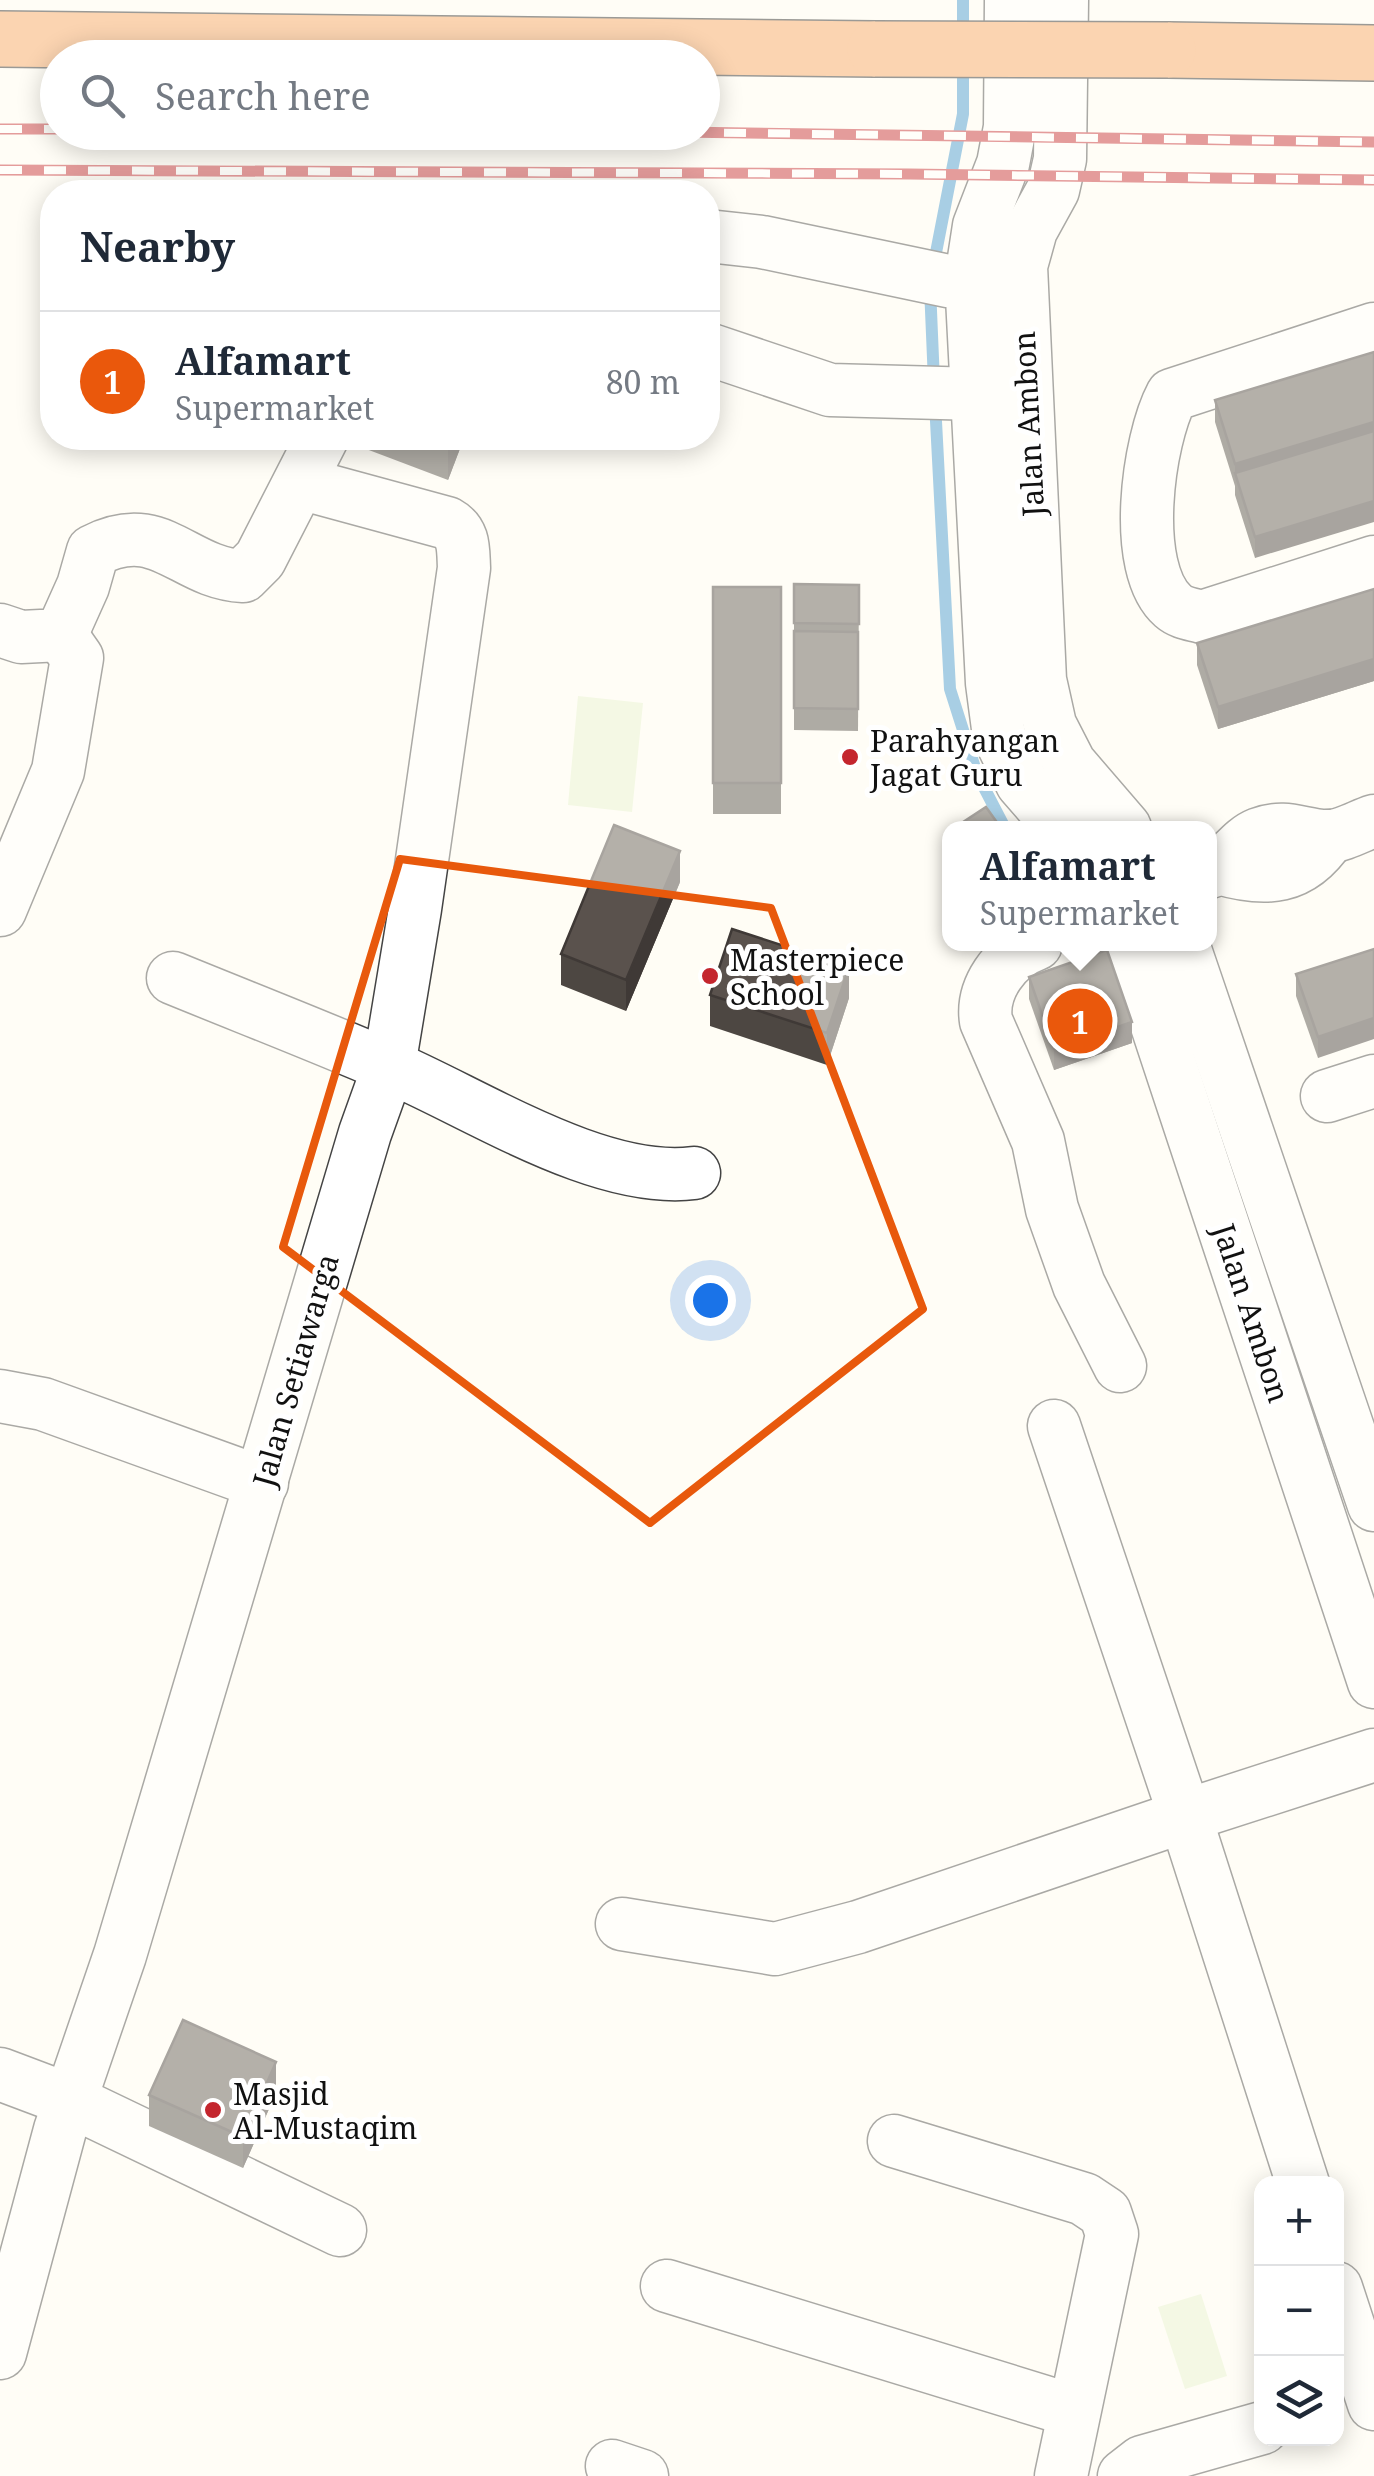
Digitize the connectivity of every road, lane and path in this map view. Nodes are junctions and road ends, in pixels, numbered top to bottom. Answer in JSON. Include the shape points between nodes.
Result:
{"nodes":[{"id":1,"x":1010,"y":0,"type":"edge"},
{"id":2,"x":1062,"y":0,"type":"edge"},
{"id":3,"x":0,"y":6,"type":"edge"},
{"id":4,"x":0,"y":40,"type":"edge"},
{"id":5,"x":40,"y":40,"type":"edge"},
{"id":6,"x":335,"y":40,"type":"edge"},
{"id":7,"x":720,"y":47,"type":"edge"},
{"id":8,"x":1374,"y":53,"type":"edge"},
{"id":9,"x":720,"y":237,"type":"edge"},
{"id":10,"x":946,"y":278,"type":"junction"},
{"id":11,"x":1374,"y":330,"type":"edge"},
{"id":12,"x":720,"y":353,"type":"edge"},
{"id":13,"x":948,"y":393,"type":"junction"},
{"id":14,"x":311,"y":460,"type":"edge"},
{"id":15,"x":1374,"y":562,"type":"edge"},
{"id":16,"x":0,"y":630,"type":"edge"},
{"id":17,"x":60,"y":635,"type":"junction"},
{"id":18,"x":1055,"y":821,"type":"edge"},
{"id":19,"x":1119,"y":821,"type":"edge"},
{"id":20,"x":1352,"y":828,"type":"edge"},
{"id":21,"x":1217,"y":868,"type":"edge"},
{"id":22,"x":0,"y":910,"type":"edge"},
{"id":23,"x":1025,"y":951,"type":"edge"},
{"id":24,"x":1132,"y":951,"type":"edge"},
{"id":25,"x":1185,"y":951,"type":"edge"},
{"id":26,"x":173,"y":978,"type":"dead end"},
{"id":27,"x":388,"y":1066,"type":"junction"},
{"id":28,"x":694,"y":1173,"type":"dead end"},
{"id":29,"x":1120,"y":1366,"type":"dead end"},
{"id":30,"x":0,"y":1396,"type":"edge"},
{"id":31,"x":1054,"y":1426,"type":"dead end"},
{"id":32,"x":262,"y":1483,"type":"junction"},
{"id":33,"x":1374,"y":1505,"type":"edge"},
{"id":34,"x":1374,"y":1682,"type":"edge"},
{"id":35,"x":1374,"y":1756,"type":"edge"},
{"id":36,"x":1185,"y":1816,"type":"junction"},
{"id":37,"x":622,"y":1924,"type":"dead end"},
{"id":38,"x":0,"y":2074,"type":"edge"},
{"id":39,"x":70,"y":2100,"type":"junction"},
{"id":40,"x":894,"y":2140,"type":"dead end"},
{"id":41,"x":1300,"y":2176,"type":"edge"},
{"id":42,"x":340,"y":2230,"type":"dead end"},
{"id":43,"x":666,"y":2286,"type":"dead end"},
{"id":44,"x":1344,"y":2325,"type":"edge"},
{"id":45,"x":0,"y":2353,"type":"edge"},
{"id":46,"x":1361,"y":2403,"type":"edge"},
{"id":47,"x":1074,"y":2411,"type":"junction"},
{"id":48,"x":1254,"y":2430,"type":"edge"},
{"id":49,"x":1061,"y":2476,"type":"edge"},
{"id":50,"x":1124,"y":2476,"type":"edge"}],
"edges":[{"from":1,"to":10,"type":"street","name":"Jalan Ambon","via":[[1010,127],[1003,164],[979,226]]},
{"from":2,"to":19,"type":"street","name":"Jalan Ambon","via":[[1060,159],[1021,266],[1040,680],[1050,725],[1070,764]]},
{"from":3,"to":6,"type":"highway"},
{"from":4,"to":5,"type":"highway"},
{"from":7,"to":8,"type":"highway","bridge":true},
{"from":9,"to":10,"type":"street"},
{"from":10,"to":13,"type":"street","name":"Jalan Ambon"},
{"from":11,"to":15,"type":"street","via":[[1172,395],[1146,485],[1152,575],[1185,613],[1202,616]]},
{"from":12,"to":13,"type":"street","via":[[830,390]]},
{"from":13,"to":18,"type":"street","name":"Jalan Ambon","via":[[1000,736],[1022,783]]},
{"from":14,"to":17,"type":"street","via":[[260,559],[243,576],[224,575],[149,540],[117,538],[93,550]]},
{"from":14,"to":27,"type":"street","name":"Jalan Setiawarga","via":[[447,523],[462,539],[464,568]]},
{"from":16,"to":17,"type":"street","via":[[21,637]]},
{"from":17,"to":22,"type":"street","via":[[77,658],[58,771]]},
{"from":20,"to":21,"type":"street","via":[[1260,833]]},
{"from":23,"to":29,"type":"street","via":[[994,980],[984,1003],[986,1021],[1038,1141],[1052,1208],[1080,1285]]},
{"from":24,"to":34,"type":"street","name":"Jalan Ambon"},
{"from":25,"to":33,"type":"street","name":"Jalan Ambon"},
{"from":26,"to":27,"type":"street"},
{"from":27,"to":28,"type":"street","via":[[601,1161],[639,1173]]},
{"from":27,"to":32,"type":"street","name":"Jalan Setiawarga"},
{"from":30,"to":32,"type":"street","via":[[43,1404]]},
{"from":31,"to":36,"type":"street"},
{"from":32,"to":39,"type":"street","name":"Jalan Setiawarga"},
{"from":35,"to":36,"type":"street"},
{"from":36,"to":37,"type":"street","via":[[775,1950]]},
{"from":36,"to":41,"type":"street"},
{"from":38,"to":39,"type":"street"},
{"from":39,"to":42,"type":"street"},
{"from":39,"to":45,"type":"street","name":"Jalan Setiawarga"},
{"from":40,"to":47,"type":"street","via":[[1084,2199],[1105,2213],[1112,2234]]},
{"from":43,"to":47,"type":"street"},
{"from":44,"to":46,"type":"street"},
{"from":47,"to":49,"type":"street"},
{"from":48,"to":50,"type":"street","via":[[1142,2462]]}]}
